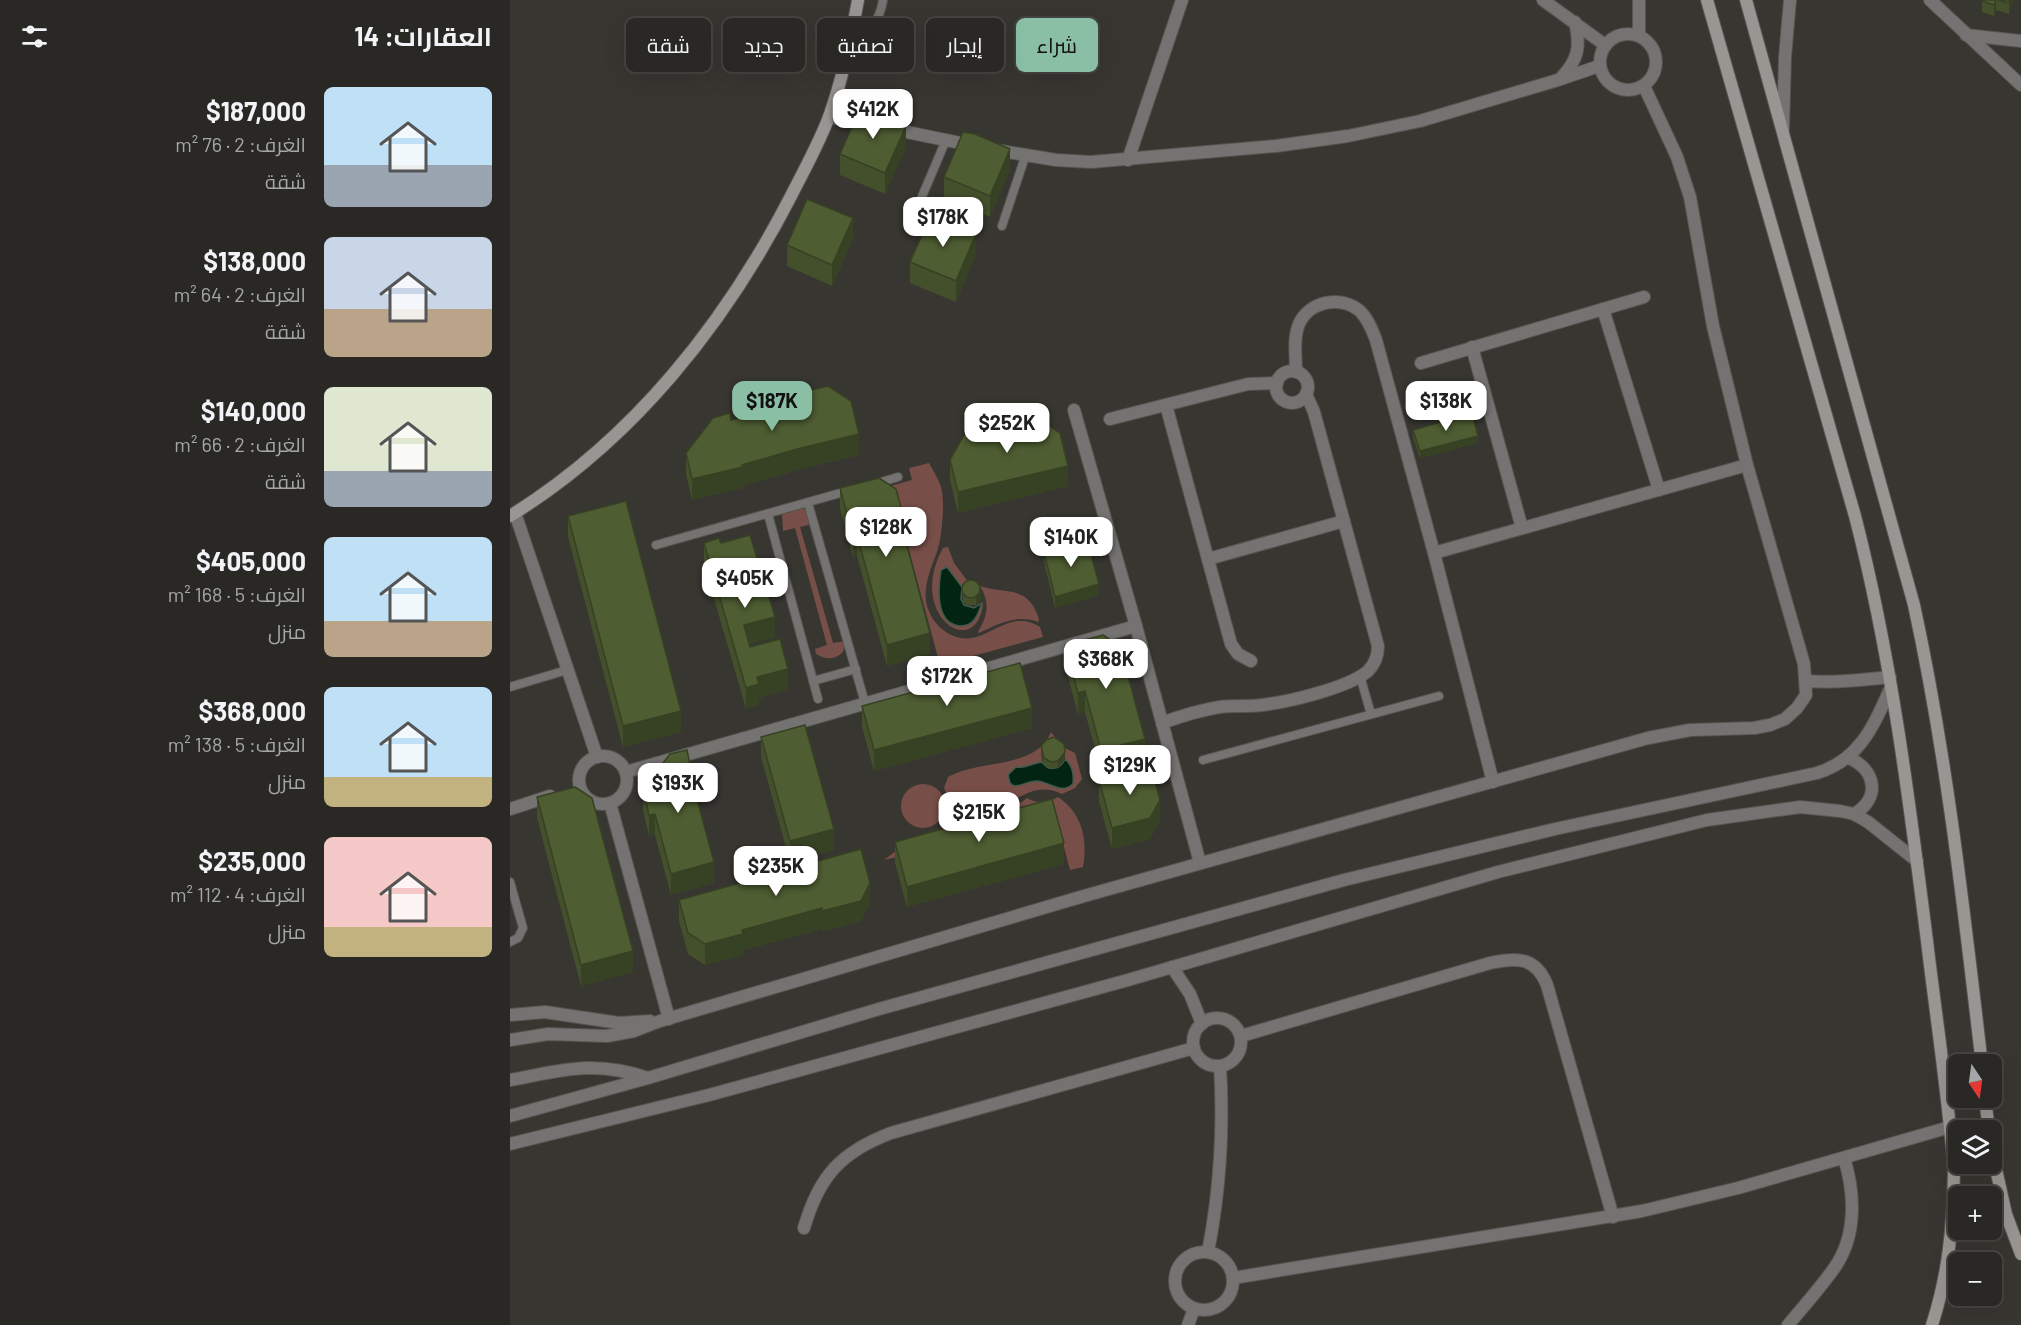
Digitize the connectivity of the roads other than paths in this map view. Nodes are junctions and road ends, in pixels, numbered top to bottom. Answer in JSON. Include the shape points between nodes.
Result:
{"nodes":[{"id":1,"x":858,"y":0,"type":"edge"},
{"id":2,"x":883,"y":0,"type":"edge"},
{"id":3,"x":1182,"y":0,"type":"edge"},
{"id":4,"x":1543,"y":0,"type":"edge"},
{"id":5,"x":1639,"y":0,"type":"edge"},
{"id":6,"x":1707,"y":0,"type":"edge"},
{"id":7,"x":1746,"y":0,"type":"edge"},
{"id":8,"x":1790,"y":0,"type":"edge"},
{"id":9,"x":1930,"y":0,"type":"edge"},
{"id":10,"x":855,"y":18,"type":"edge"},
{"id":11,"x":876,"y":18,"type":"edge"},
{"id":12,"x":1575,"y":22,"type":"junction"},
{"id":13,"x":1966,"y":35,"type":"junction"},
{"id":14,"x":1639,"y":36,"type":"junction"},
{"id":15,"x":2021,"y":41,"type":"edge"},
{"id":16,"x":1605,"y":45,"type":"junction"},
{"id":17,"x":1599,"y":66,"type":"junction"},
{"id":18,"x":842,"y":72,"type":"edge"},
{"id":19,"x":1558,"y":80,"type":"junction"},
{"id":20,"x":1644,"y":86,"type":"junction"},
{"id":21,"x":2021,"y":86,"type":"edge"},
{"id":22,"x":829,"y":117,"type":"junction"},
{"id":23,"x":1783,"y":133,"type":"junction"},
{"id":24,"x":946,"y":140,"type":"junction"},
{"id":25,"x":1025,"y":156,"type":"junction"},
{"id":26,"x":1128,"y":160,"type":"junction"},
{"id":27,"x":912,"y":220,"type":"dead end"},
{"id":28,"x":1002,"y":226,"type":"dead end"},
{"id":29,"x":1644,"y":297,"type":"dead end"},
{"id":30,"x":1603,"y":309,"type":"junction"},
{"id":31,"x":1472,"y":347,"type":"junction"},
{"id":32,"x":1420,"y":363,"type":"dead end"},
{"id":33,"x":1296,"y":372,"type":"junction"},
{"id":34,"x":1277,"y":382,"type":"junction"},
{"id":35,"x":1306,"y":394,"type":"junction"},
{"id":36,"x":1166,"y":405,"type":"junction"},
{"id":37,"x":1074,"y":410,"type":"dead end"},
{"id":38,"x":1110,"y":419,"type":"dead end"},
{"id":39,"x":1747,"y":465,"type":"junction"},
{"id":40,"x":898,"y":477,"type":"dead end"},
{"id":41,"x":1659,"y":490,"type":"junction"},
{"id":42,"x":808,"y":502,"type":"junction"},
{"id":43,"x":768,"y":514,"type":"junction"},
{"id":44,"x":513,"y":515,"type":"edge"},
{"id":45,"x":1344,"y":521,"type":"junction"},
{"id":46,"x":1522,"y":528,"type":"junction"},
{"id":47,"x":656,"y":545,"type":"dead end"},
{"id":48,"x":1434,"y":553,"type":"junction"},
{"id":49,"x":1208,"y":559,"type":"junction"},
{"id":50,"x":1136,"y":626,"type":"junction"},
{"id":51,"x":1251,"y":661,"type":"dead end"},
{"id":52,"x":567,"y":669,"type":"junction"},
{"id":53,"x":855,"y":669,"type":"junction"},
{"id":54,"x":1360,"y":676,"type":"junction"},
{"id":55,"x":813,"y":681,"type":"junction"},
{"id":56,"x":1807,"y":681,"type":"junction"},
{"id":57,"x":1890,"y":682,"type":"junction"},
{"id":58,"x":510,"y":687,"type":"edge"},
{"id":59,"x":1439,"y":696,"type":"dead end"},
{"id":60,"x":818,"y":699,"type":"dead end"},
{"id":61,"x":865,"y":703,"type":"junction"},
{"id":62,"x":1371,"y":714,"type":"junction"},
{"id":63,"x":1162,"y":723,"type":"junction"},
{"id":64,"x":597,"y":757,"type":"junction"},
{"id":65,"x":1849,"y":758,"type":"junction"},
{"id":66,"x":1203,"y":760,"type":"dead end"},
{"id":67,"x":626,"y":772,"type":"junction"},
{"id":68,"x":1493,"y":782,"type":"junction"},
{"id":69,"x":570,"y":790,"type":"junction"},
{"id":70,"x":610,"y":803,"type":"junction"},
{"id":71,"x":510,"y":809,"type":"edge"},
{"id":72,"x":1854,"y":814,"type":"junction"},
{"id":73,"x":1917,"y":861,"type":"junction"},
{"id":74,"x":1200,"y":863,"type":"junction"},
{"id":75,"x":510,"y":882,"type":"edge"},
{"id":76,"x":510,"y":942,"type":"edge"},
{"id":77,"x":1172,"y":967,"type":"junction"},
{"id":78,"x":510,"y":1015,"type":"edge"},
{"id":79,"x":665,"y":1020,"type":"junction"},
{"id":80,"x":1202,"y":1024,"type":"junction"},
{"id":81,"x":1241,"y":1036,"type":"junction"},
{"id":82,"x":510,"y":1041,"type":"edge"},
{"id":83,"x":1194,"y":1048,"type":"junction"},
{"id":84,"x":1981,"y":1054,"type":"edge"},
{"id":85,"x":1220,"y":1066,"type":"junction"},
{"id":86,"x":648,"y":1078,"type":"junction"},
{"id":87,"x":510,"y":1080,"type":"edge"},
{"id":88,"x":510,"y":1116,"type":"edge"},
{"id":89,"x":1949,"y":1120,"type":"edge"},
{"id":90,"x":1948,"y":1128,"type":"edge"},
{"id":91,"x":510,"y":1144,"type":"edge"},
{"id":92,"x":1844,"y":1158,"type":"junction"},
{"id":93,"x":1954,"y":1174,"type":"edge"},
{"id":94,"x":1997,"y":1174,"type":"edge"},
{"id":95,"x":1613,"y":1217,"type":"junction"},
{"id":96,"x":804,"y":1228,"type":"dead end"},
{"id":97,"x":1208,"y":1252,"type":"junction"},
{"id":98,"x":2021,"y":1254,"type":"edge"},
{"id":99,"x":1233,"y":1278,"type":"junction"},
{"id":100,"x":1194,"y":1309,"type":"junction"},
{"id":101,"x":1188,"y":1325,"type":"edge"},
{"id":102,"x":1788,"y":1325,"type":"edge"},
{"id":103,"x":1932,"y":1325,"type":"edge"}],
"edges":[{"from":1,"to":10,"type":"main road"},
{"from":2,"to":11,"type":"lane"},
{"from":3,"to":26,"type":"street"},
{"from":4,"to":12,"type":"street"},
{"from":5,"to":14,"type":"street"},
{"from":6,"to":57,"type":"main road","via":[[1857,526]]},
{"from":7,"to":23,"type":"main road"},
{"from":8,"to":23,"type":"street"},
{"from":9,"to":13,"type":"street"},
{"from":12,"to":16,"type":"street"},
{"from":12,"to":19,"type":"street","via":[[1577,54],[1570,69]]},
{"from":13,"to":15,"type":"street"},
{"from":13,"to":21,"type":"street"},
{"from":14,"to":16,"type":"street","via":[[1626,34]]},
{"from":14,"to":20,"type":"street","via":[[1655,53],[1652,77]]},
{"from":16,"to":17,"type":"street"},
{"from":17,"to":19,"type":"street"},
{"from":17,"to":20,"type":"street","via":[[1603,77],[1622,90]]},
{"from":18,"to":22,"type":"main road"},
{"from":19,"to":26,"type":"street","via":[[1420,121],[1348,136]]},
{"from":20,"to":39,"type":"street","via":[[1677,157],[1690,197],[1711,317]]},
{"from":22,"to":24,"type":"street"},
{"from":22,"to":44,"type":"main road","via":[[768,238],[692,352],[650,401],[600,449]]},
{"from":23,"to":84,"type":"main road","via":[[1914,605],[1958,859]]},
{"from":24,"to":25,"type":"street"},
{"from":24,"to":27,"type":"lane"},
{"from":25,"to":26,"type":"street","via":[[1091,162]]},
{"from":25,"to":28,"type":"lane"},
{"from":29,"to":30,"type":"street"},
{"from":30,"to":31,"type":"street"},
{"from":30,"to":41,"type":"street"},
{"from":31,"to":32,"type":"street"},
{"from":31,"to":46,"type":"street"},
{"from":33,"to":34,"type":"street","via":[[1282,374]]},
{"from":33,"to":35,"type":"street","via":[[1306,380]]},
{"from":33,"to":48,"type":"street","via":[[1296,333],[1300,322],[1316,306],[1338,302],[1367,319]]},
{"from":34,"to":35,"type":"street","via":[[1279,396],[1286,402],[1295,402]]},
{"from":34,"to":36,"type":"street","via":[[1248,384]]},
{"from":35,"to":45,"type":"street"},
{"from":36,"to":38,"type":"street"},
{"from":36,"to":49,"type":"street"},
{"from":37,"to":50,"type":"street"},
{"from":39,"to":41,"type":"street"},
{"from":39,"to":56,"type":"street"},
{"from":40,"to":42,"type":"lane"},
{"from":41,"to":46,"type":"street"},
{"from":42,"to":43,"type":"lane"},
{"from":42,"to":53,"type":"lane"},
{"from":43,"to":47,"type":"lane"},
{"from":43,"to":55,"type":"lane"},
{"from":44,"to":52,"type":"street"},
{"from":45,"to":49,"type":"street"},
{"from":45,"to":54,"type":"street","via":[[1378,646],[1374,664]]},
{"from":46,"to":48,"type":"street"},
{"from":48,"to":68,"type":"street"},
{"from":49,"to":51,"type":"street","via":[[1231,644],[1238,654]]},
{"from":50,"to":61,"type":"street"},
{"from":50,"to":63,"type":"street"},
{"from":52,"to":58,"type":"lane"},
{"from":52,"to":64,"type":"street"},
{"from":53,"to":55,"type":"lane"},
{"from":53,"to":61,"type":"lane"},
{"from":54,"to":62,"type":"lane"},
{"from":54,"to":63,"type":"street","via":[[1286,701],[1202,710]]},
{"from":55,"to":60,"type":"lane"},
{"from":56,"to":57,"type":"street"},
{"from":56,"to":68,"type":"street","via":[[1806,695],[1797,708],[1770,725],[1690,730],[1648,738]]},
{"from":57,"to":65,"type":"street","via":[[1866,736]]},
{"from":57,"to":73,"type":"main road"},
{"from":59,"to":62,"type":"lane"},
{"from":61,"to":67,"type":"street"},
{"from":62,"to":66,"type":"lane"},
{"from":63,"to":74,"type":"street"},
{"from":64,"to":67,"type":"street","via":[[614,758]]},
{"from":64,"to":69,"type":"street","via":[[582,768]]},
{"from":65,"to":72,"type":"street","via":[[1865,769],[1872,787],[1869,800]]},
{"from":65,"to":86,"type":"street","via":[[1807,776],[1555,829],[1344,880],[879,1009]]},
{"from":67,"to":70,"type":"street","via":[[625,791]]},
{"from":68,"to":74,"type":"street"},
{"from":69,"to":70,"type":"street","via":[[600,804]]},
{"from":69,"to":71,"type":"street"},
{"from":70,"to":79,"type":"street"},
{"from":72,"to":73,"type":"street"},
{"from":72,"to":77,"type":"street","via":[[1800,807],[1707,820],[1498,872]]},
{"from":73,"to":89,"type":"main road"},
{"from":74,"to":79,"type":"street"},
{"from":75,"to":76,"type":"lane","via":[[523,928],[518,938]]},
{"from":77,"to":80,"type":"street","via":[[1190,994]]},
{"from":77,"to":91,"type":"street","via":[[709,1095]]},
{"from":78,"to":79,"type":"street","via":[[545,1012],[619,1023]]},
{"from":79,"to":82,"type":"street","via":[[606,1036],[548,1034]]},
{"from":80,"to":81,"type":"street","via":[[1221,1019],[1234,1025]]},
{"from":80,"to":83,"type":"street","via":[[1195,1035]]},
{"from":81,"to":85,"type":"street","via":[[1237,1056]]},
{"from":81,"to":95,"type":"street","via":[[1490,963],[1513,960],[1533,965],[1547,985]]},
{"from":83,"to":85,"type":"street","via":[[1201,1060]]},
{"from":83,"to":96,"type":"street","via":[[869,1142],[850,1153],[828,1174],[813,1199]]},
{"from":85,"to":97,"type":"street","via":[[1219,1188]]},
{"from":86,"to":87,"type":"street","via":[[617,1069],[586,1067]]},
{"from":86,"to":88,"type":"street"},
{"from":90,"to":92,"type":"street"},
{"from":92,"to":95,"type":"street","via":[[1728,1191]]},
{"from":92,"to":102,"type":"street","via":[[1852,1205],[1848,1236],[1836,1266]]},
{"from":93,"to":103,"type":"main road","via":[[1953,1221],[1944,1282]]},
{"from":94,"to":98,"type":"main road"},
{"from":95,"to":99,"type":"street"},
{"from":97,"to":99,"type":"street","via":[[1228,1264]]},
{"from":97,"to":100,"type":"street","via":[[1188,1257],[1176,1274],[1178,1295]]},
{"from":99,"to":100,"type":"street","via":[[1232,1293],[1222,1305],[1208,1311]]},
{"from":100,"to":101,"type":"street"}]}
